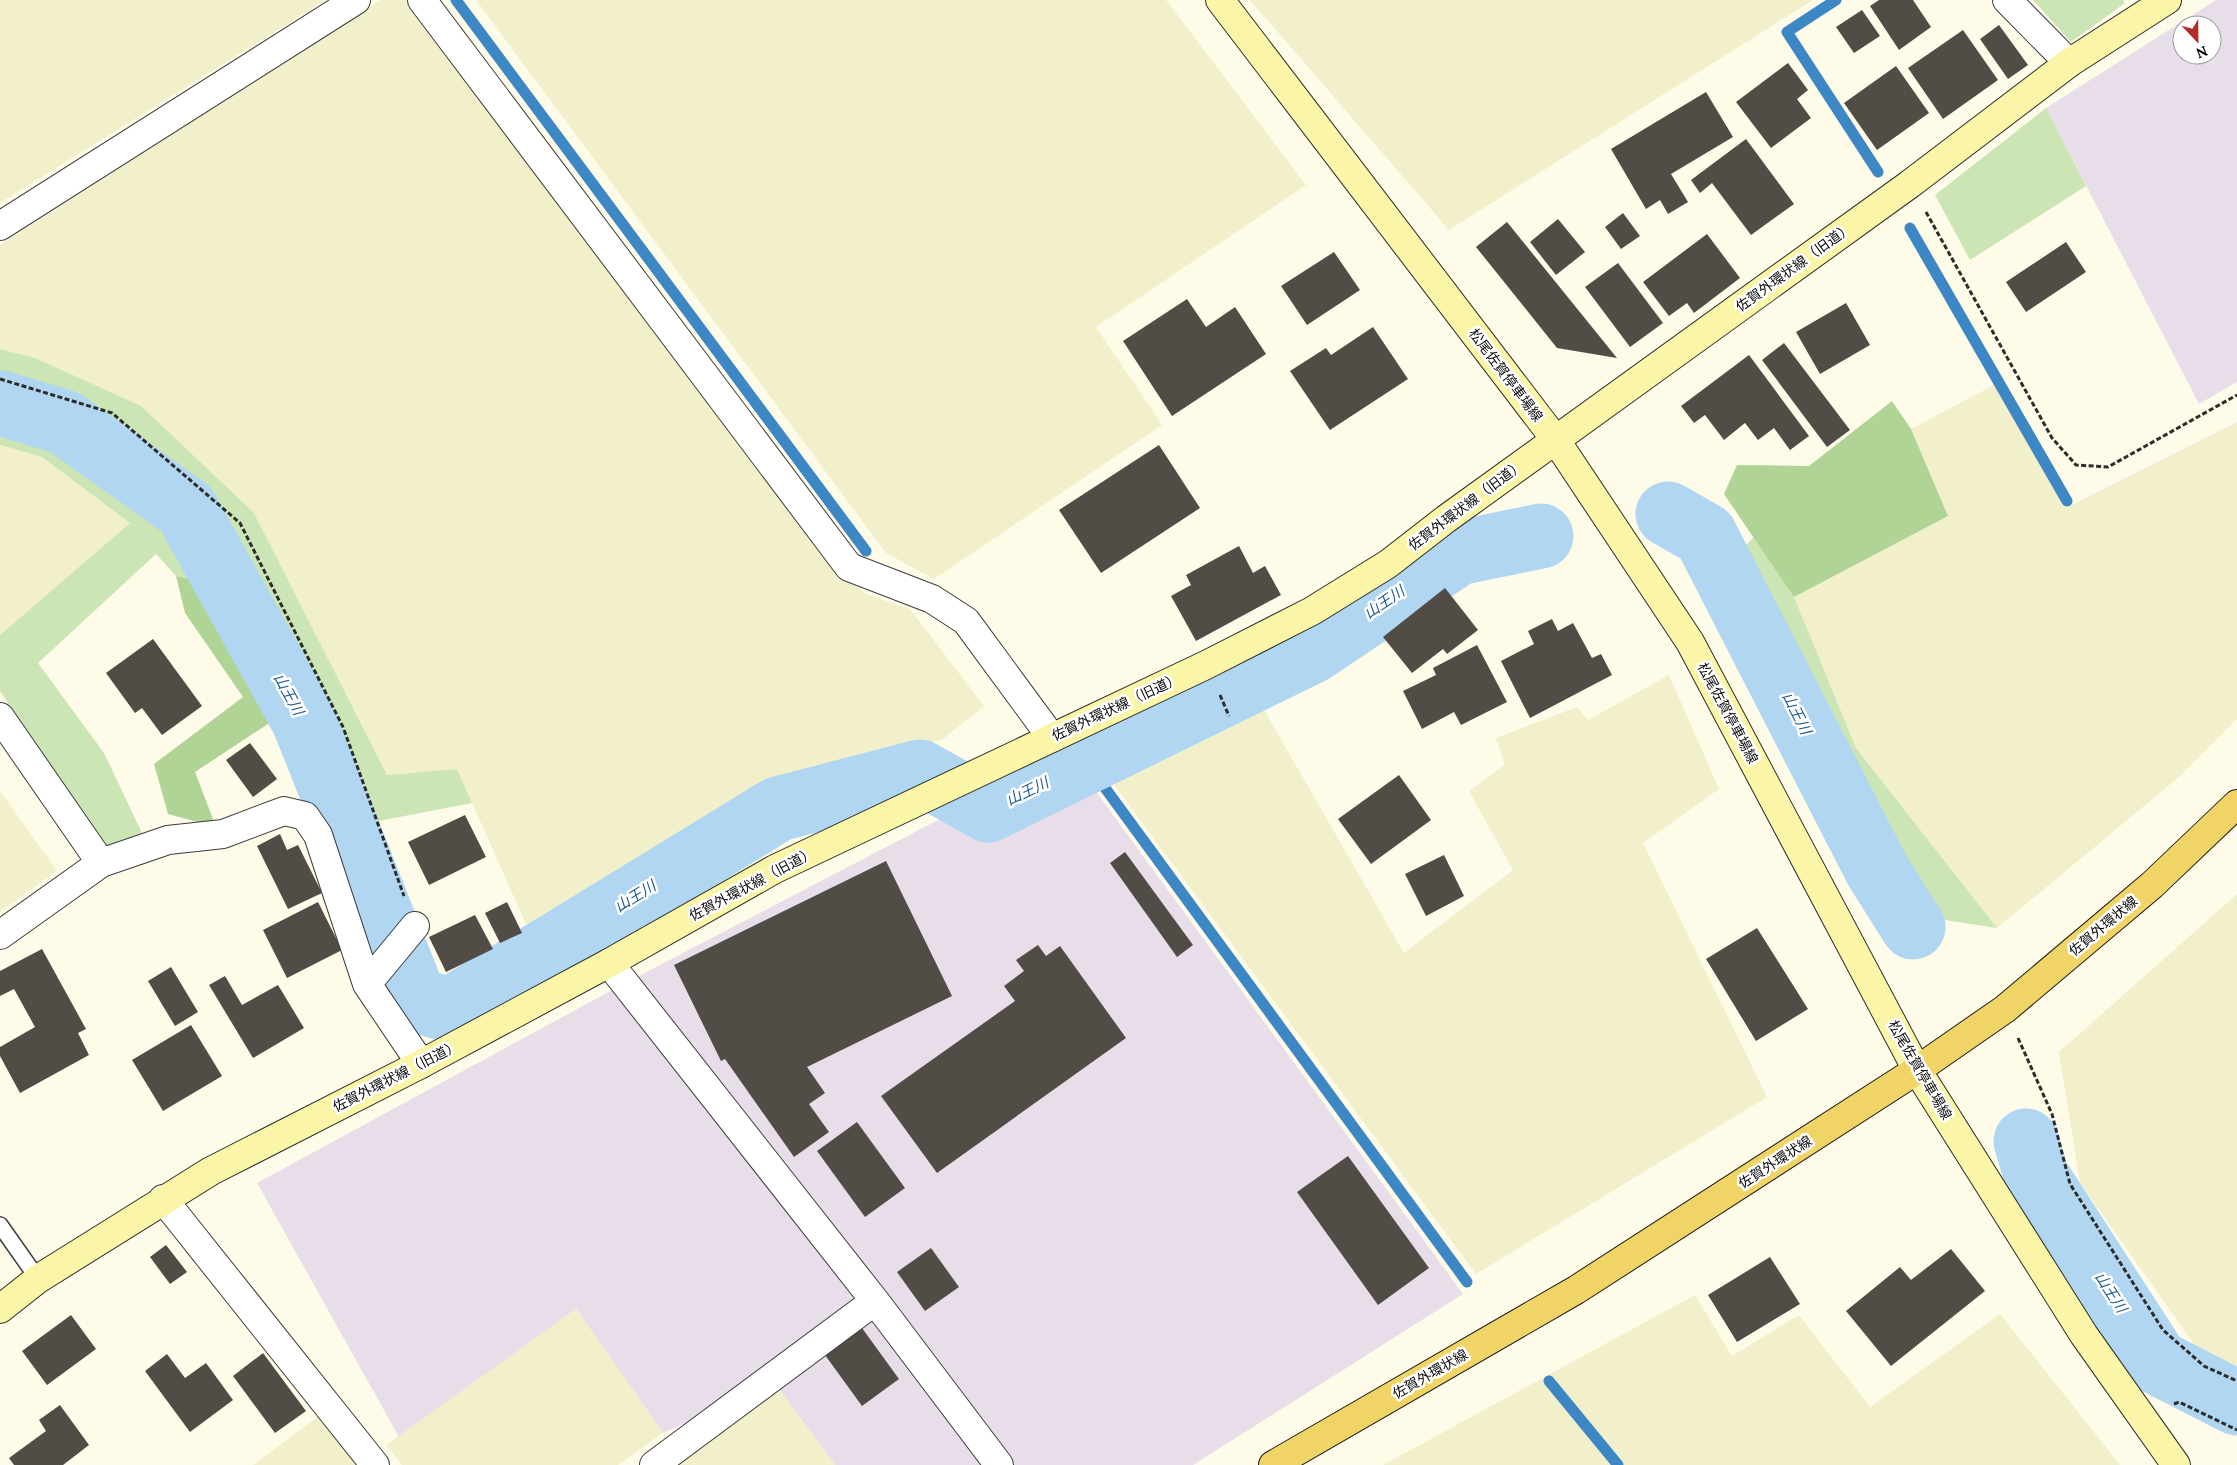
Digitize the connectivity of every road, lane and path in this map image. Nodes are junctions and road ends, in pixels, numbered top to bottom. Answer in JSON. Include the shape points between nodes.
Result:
{"nodes":[{"id":1,"x":356,"y":0,"type":"edge"},
{"id":2,"x":422,"y":0,"type":"edge"},
{"id":3,"x":1220,"y":0,"type":"edge"},
{"id":4,"x":2007,"y":0,"type":"edge"},
{"id":5,"x":2167,"y":0,"type":"edge"},
{"id":6,"x":2069,"y":63,"type":"junction"},
{"id":7,"x":1910,"y":184,"type":"junction"},
{"id":8,"x":0,"y":226,"type":"edge"},
{"id":9,"x":0,"y":379,"type":"edge"},
{"id":10,"x":2237,"y":396,"type":"edge"},
{"id":11,"x":1555,"y":439,"type":"junction"},
{"id":12,"x":0,"y":717,"type":"edge"},
{"id":13,"x":1052,"y":738,"type":"junction"},
{"id":14,"x":2237,"y":804,"type":"edge"},
{"id":15,"x":101,"y":863,"type":"junction"},
{"id":16,"x":415,"y":926,"type":"joint"},
{"id":17,"x":0,"y":935,"type":"edge"},
{"id":18,"x":609,"y":963,"type":"junction"},
{"id":19,"x":368,"y":984,"type":"junction"},
{"id":20,"x":2005,"y":1009,"type":"junction"},
{"id":21,"x":421,"y":1064,"type":"junction"},
{"id":22,"x":1917,"y":1070,"type":"junction"},
{"id":23,"x":164,"y":1199,"type":"junction"},
{"id":24,"x":0,"y":1225,"type":"edge"},
{"id":25,"x":38,"y":1279,"type":"junction"},
{"id":26,"x":875,"y":1302,"type":"junction"},
{"id":27,"x":0,"y":1309,"type":"edge"},
{"id":28,"x":2237,"y":1380,"type":"edge"},
{"id":29,"x":2144,"y":1419,"type":"junction"},
{"id":30,"x":2237,"y":1430,"type":"edge"},
{"id":31,"x":375,"y":1465,"type":"edge"},
{"id":32,"x":654,"y":1465,"type":"edge"},
{"id":33,"x":999,"y":1465,"type":"edge"},
{"id":34,"x":1273,"y":1465,"type":"edge"},
{"id":35,"x":2176,"y":1465,"type":"edge"}],
"edges":[{"from":1,"to":8,"type":"street"},
{"from":2,"to":13,"type":"street","via":[[849,566],[932,599],[966,621]]},
{"from":3,"to":11,"type":"street","name":"松尾佐賀停車場線"},
{"from":4,"to":6,"type":"street"},
{"from":5,"to":6,"type":"street","name":"佐賀外環状線（旧道）"},
{"from":6,"to":7,"type":"street","name":"佐賀外環状線（旧道）"},
{"from":7,"to":10,"type":"path","via":[[2052,438],[2076,465],[2108,467]]},
{"from":7,"to":11,"type":"street","name":"佐賀外環状線（旧道）"},
{"from":9,"to":16,"type":"path","via":[[112,413],[240,523],[343,727]]},
{"from":11,"to":13,"type":"street","name":"佐賀外環状線（旧道）","via":[[1388,564],[1312,611]]},
{"from":11,"to":22,"type":"street","name":"松尾佐賀停車場線","via":[[1690,642]]},
{"from":12,"to":15,"type":"street"},
{"from":13,"to":18,"type":"street","name":"佐賀外環状線（旧道）","via":[[775,870]]},
{"from":14,"to":20,"type":"main road","name":"佐賀外環状線","via":[[2152,886]]},
{"from":15,"to":17,"type":"street"},
{"from":15,"to":19,"type":"street","via":[[168,840],[223,834],[284,811],[305,816],[318,835]]},
{"from":16,"to":19,"type":"street"},
{"from":18,"to":21,"type":"street","name":"佐賀外環状線（旧道）"},
{"from":18,"to":26,"type":"street"},
{"from":19,"to":21,"type":"street"},
{"from":20,"to":22,"type":"main road","name":"佐賀外環状線"},
{"from":20,"to":28,"type":"path","via":[[2052,1114],[2070,1184],[2163,1330],[2204,1366]]},
{"from":21,"to":23,"type":"street","name":"佐賀外環状線（旧道）","via":[[211,1171]]},
{"from":22,"to":29,"type":"street","name":"松尾佐賀停車場線","via":[[2084,1335]]},
{"from":22,"to":34,"type":"main road","name":"佐賀外環状線","via":[[1576,1290]]},
{"from":23,"to":25,"type":"street","name":"佐賀外環状線（旧道）"},
{"from":23,"to":31,"type":"street"},
{"from":24,"to":25,"type":"lane"},
{"from":25,"to":27,"type":"street","name":"佐賀外環状線（旧道）"},
{"from":26,"to":32,"type":"street"},
{"from":26,"to":33,"type":"street"},
{"from":29,"to":30,"type":"path","via":[[2178,1402]]},
{"from":29,"to":35,"type":"street","name":"松尾佐賀停車場線"}]}
